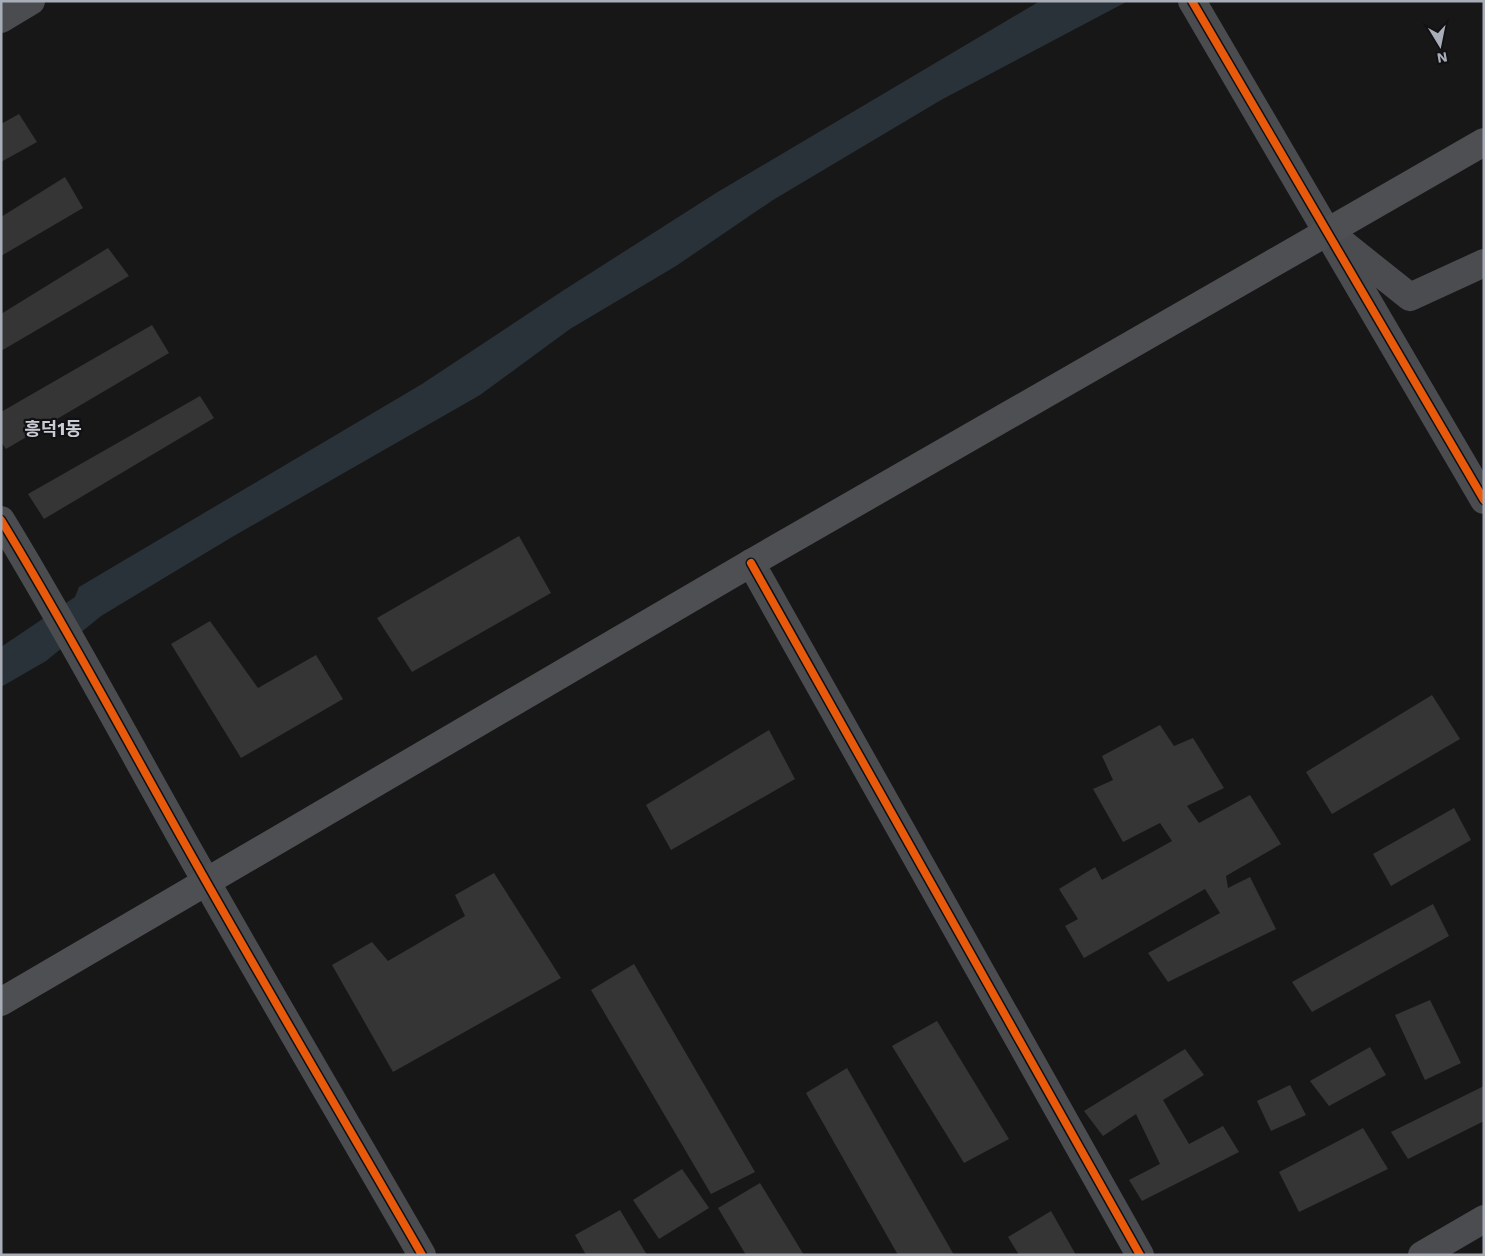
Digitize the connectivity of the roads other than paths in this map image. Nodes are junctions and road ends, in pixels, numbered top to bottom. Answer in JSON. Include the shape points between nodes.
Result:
{"nodes":[{"id":1,"x":31,"y":1,"type":"edge"},
{"id":2,"x":1192,"y":2,"type":"edge"},
{"id":3,"x":1,"y":19,"type":"edge"},
{"id":4,"x":1484,"y":142,"type":"edge"},
{"id":5,"x":1328,"y":232,"type":"junction"},
{"id":6,"x":1484,"y":263,"type":"edge"},
{"id":7,"x":1484,"y":500,"type":"edge"},
{"id":8,"x":1,"y":520,"type":"edge"},
{"id":9,"x":751,"y":563,"type":"junction"},
{"id":10,"x":206,"y":882,"type":"junction"},
{"id":11,"x":1,"y":1002,"type":"edge"},
{"id":12,"x":1484,"y":1219,"type":"edge"},
{"id":13,"x":422,"y":1255,"type":"edge"},
{"id":14,"x":1140,"y":1255,"type":"edge"},
{"id":15,"x":1422,"y":1255,"type":"edge"}],
"edges":[{"from":1,"to":3,"type":"street"},
{"from":2,"to":5,"type":"street"},
{"from":4,"to":5,"type":"main road"},
{"from":5,"to":6,"type":"street","via":[[1410,297]]},
{"from":5,"to":7,"type":"street"},
{"from":5,"to":9,"type":"main road"},
{"from":8,"to":10,"type":"street","via":[[52,602]]},
{"from":9,"to":10,"type":"main road"},
{"from":9,"to":14,"type":"street"},
{"from":10,"to":11,"type":"main road"},
{"from":10,"to":13,"type":"street"},
{"from":12,"to":15,"type":"street"}]}
